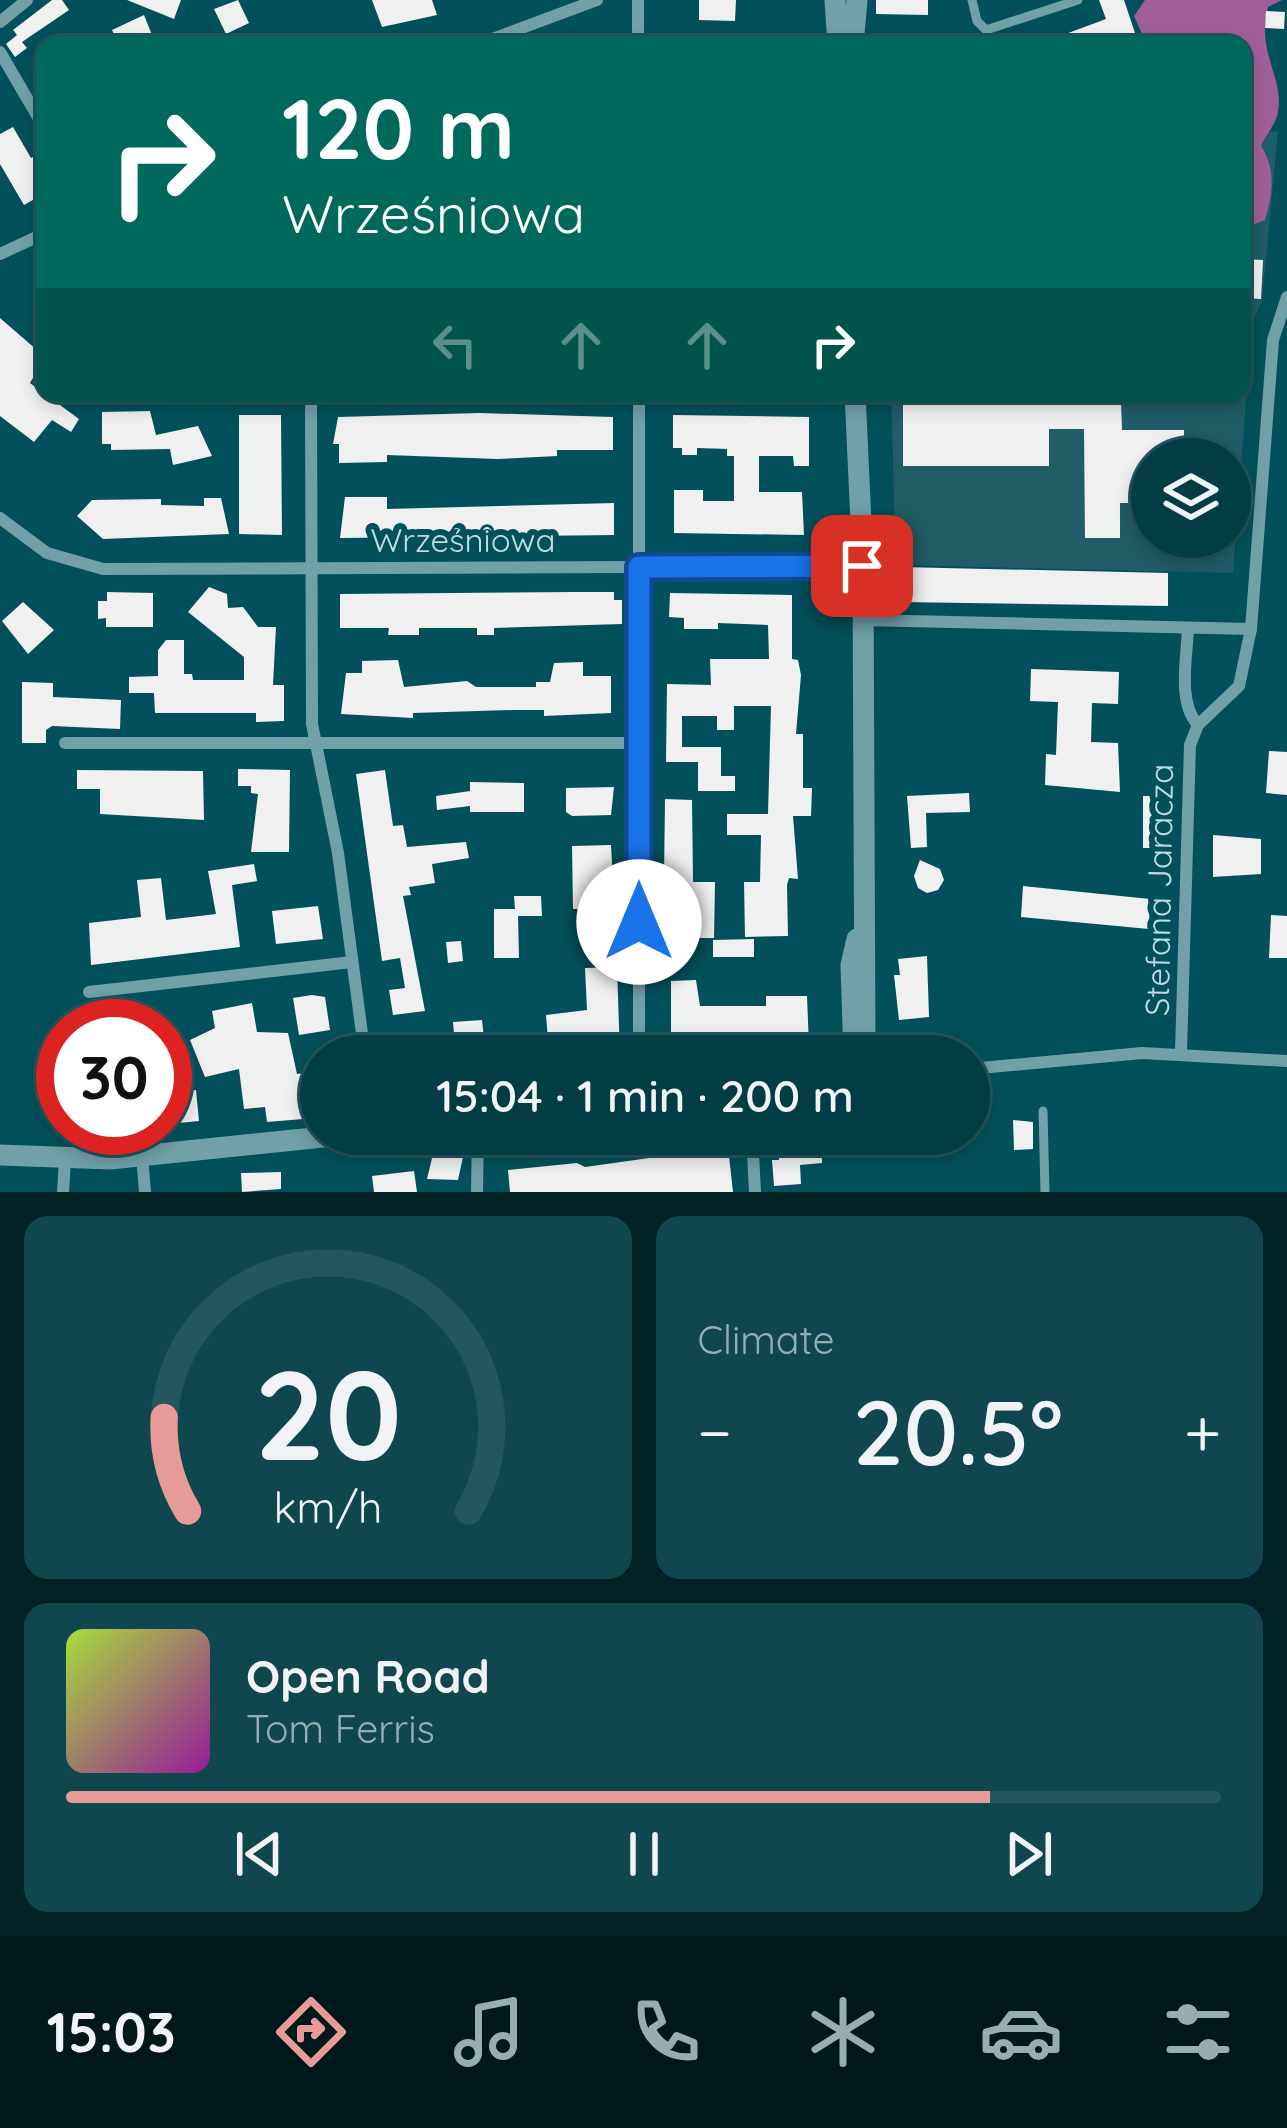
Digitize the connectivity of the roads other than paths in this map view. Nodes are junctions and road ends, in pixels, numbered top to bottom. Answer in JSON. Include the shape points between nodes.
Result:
{"nodes":[{"id":1,"x":27,"y":0,"type":"edge"},
{"id":2,"x":597,"y":0,"type":"edge"},
{"id":3,"x":638,"y":0,"type":"edge"},
{"id":4,"x":835,"y":0,"type":"edge"},
{"id":5,"x":857,"y":0,"type":"edge"},
{"id":6,"x":973,"y":0,"type":"edge"},
{"id":7,"x":1078,"y":0,"type":"edge"},
{"id":8,"x":0,"y":22,"type":"edge"},
{"id":9,"x":500,"y":36,"type":"edge"},
{"id":10,"x":638,"y":36,"type":"edge"},
{"id":11,"x":837,"y":36,"type":"edge"},
{"id":12,"x":854,"y":36,"type":"edge"},
{"id":13,"x":0,"y":52,"type":"edge"},
{"id":14,"x":36,"y":114,"type":"edge"},
{"id":15,"x":36,"y":237,"type":"edge"},
{"id":16,"x":0,"y":254,"type":"edge"},
{"id":17,"x":1287,"y":297,"type":"edge"},
{"id":18,"x":310,"y":402,"type":"edge"},
{"id":19,"x":639,"y":402,"type":"edge"},
{"id":20,"x":855,"y":402,"type":"edge"},
{"id":21,"x":0,"y":518,"type":"edge"},
{"id":22,"x":862,"y":566,"type":"junction"},
{"id":23,"x":312,"y":567,"type":"junction"},
{"id":24,"x":639,"y":567,"type":"junction"},
{"id":25,"x":862,"y":620,"type":"junction"},
{"id":26,"x":1188,"y":628,"type":"junction"},
{"id":27,"x":1251,"y":629,"type":"junction"},
{"id":28,"x":1198,"y":725,"type":"junction"},
{"id":29,"x":639,"y":742,"type":"junction"},
{"id":30,"x":65,"y":743,"type":"dead end"},
{"id":31,"x":316,"y":744,"type":"junction"},
{"id":32,"x":862,"y":915,"type":"junction"},
{"id":33,"x":352,"y":962,"type":"junction"},
{"id":34,"x":89,"y":992,"type":"dead end"},
{"id":35,"x":362,"y":1035,"type":"edge"},
{"id":36,"x":639,"y":1035,"type":"edge"},
{"id":37,"x":853,"y":1035,"type":"edge"},
{"id":38,"x":865,"y":1035,"type":"edge"},
{"id":39,"x":1181,"y":1052,"type":"junction"},
{"id":40,"x":1287,"y":1061,"type":"edge"},
{"id":41,"x":990,"y":1067,"type":"edge"},
{"id":42,"x":1043,"y":1111,"type":"dead end"},
{"id":43,"x":300,"y":1139,"type":"edge"},
{"id":44,"x":0,"y":1155,"type":"edge"},
{"id":45,"x":478,"y":1155,"type":"edge"},
{"id":46,"x":753,"y":1155,"type":"edge"},
{"id":47,"x":142,"y":1156,"type":"junction"},
{"id":48,"x":65,"y":1160,"type":"junction"},
{"id":49,"x":63,"y":1192,"type":"edge"},
{"id":50,"x":146,"y":1192,"type":"edge"},
{"id":51,"x":478,"y":1192,"type":"edge"},
{"id":52,"x":755,"y":1192,"type":"edge"},
{"id":53,"x":1045,"y":1192,"type":"edge"}],
"edges":[{"from":1,"to":8,"type":"street"},
{"from":2,"to":9,"type":"street"},
{"from":3,"to":10,"type":"street"},
{"from":4,"to":11,"type":"street"},
{"from":5,"to":12,"type":"street"},
{"from":6,"to":7,"type":"lane","via":[[986,30]]},
{"from":13,"to":14,"type":"street"},
{"from":15,"to":16,"type":"street"},
{"from":17,"to":27,"type":"street","via":[[1273,340]]},
{"from":18,"to":23,"type":"street"},
{"from":19,"to":24,"type":"street"},
{"from":20,"to":22,"type":"street"},
{"from":21,"to":23,"type":"street","name":"Wrześniowa","via":[[65,561],[103,569]]},
{"from":22,"to":24,"type":"street","name":"Wrześniowa"},
{"from":22,"to":25,"type":"street"},
{"from":23,"to":24,"type":"street","name":"Wrześniowa"},
{"from":23,"to":31,"type":"street"},
{"from":24,"to":29,"type":"street"},
{"from":25,"to":26,"type":"street"},
{"from":25,"to":32,"type":"street"},
{"from":26,"to":27,"type":"street"},
{"from":26,"to":28,"type":"street","name":"Stefana Jaracza","via":[[1186,688]]},
{"from":27,"to":28,"type":"street","via":[[1239,686]]},
{"from":28,"to":39,"type":"street","name":"Stefana Jaracza","via":[[1190,745]]},
{"from":29,"to":31,"type":"street"},
{"from":29,"to":36,"type":"street"},
{"from":30,"to":31,"type":"street"},
{"from":31,"to":33,"type":"street"},
{"from":32,"to":37,"type":"street","via":[[851,965]]},
{"from":32,"to":38,"type":"street"},
{"from":33,"to":34,"type":"street"},
{"from":33,"to":35,"type":"street"},
{"from":39,"to":40,"type":"street"},
{"from":39,"to":41,"type":"street"},
{"from":42,"to":53,"type":"lane"},
{"from":43,"to":47,"type":"street"},
{"from":44,"to":48,"type":"street"},
{"from":45,"to":51,"type":"street"},
{"from":46,"to":52,"type":"street"},
{"from":47,"to":48,"type":"street"},
{"from":47,"to":50,"type":"street"},
{"from":48,"to":49,"type":"street"}]}
